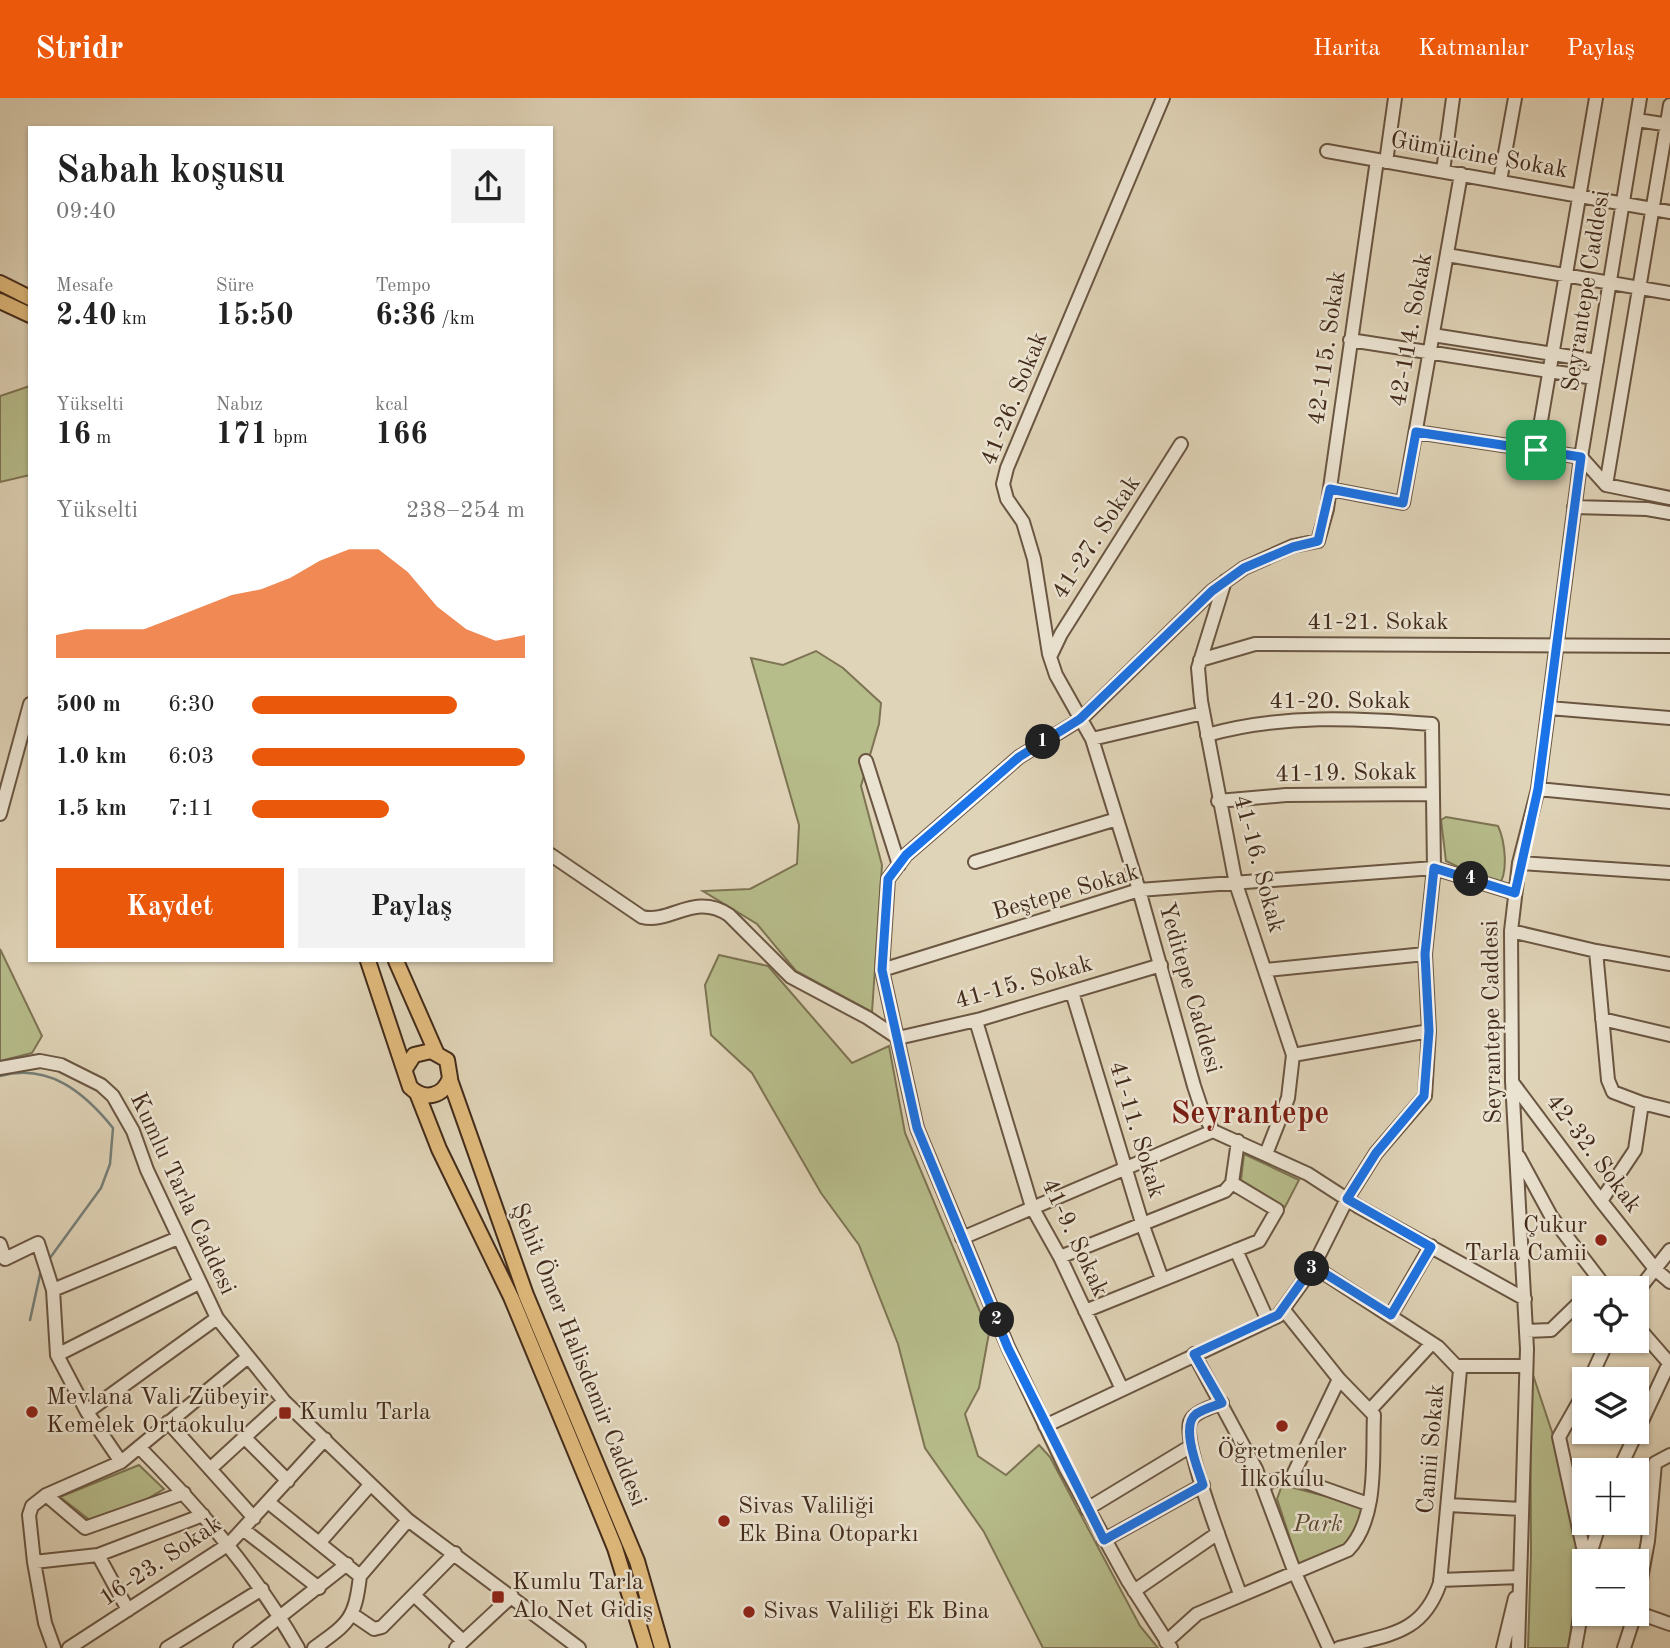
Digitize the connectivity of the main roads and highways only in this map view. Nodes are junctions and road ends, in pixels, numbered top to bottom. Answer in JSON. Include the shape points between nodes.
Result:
{"nodes":[{"id":1,"x":0,"y":283,"type":"edge"},
{"id":2,"x":28,"y":297,"type":"edge"},
{"id":3,"x":0,"y":301,"type":"edge"},
{"id":4,"x":28,"y":314,"type":"edge"},
{"id":5,"x":368,"y":962,"type":"edge"},
{"id":6,"x":396,"y":962,"type":"edge"},
{"id":7,"x":436,"y":1052,"type":"junction"},
{"id":8,"x":405,"y":1069,"type":"junction"},
{"id":9,"x":450,"y":1080,"type":"junction"},
{"id":10,"x":417,"y":1093,"type":"junction"},
{"id":11,"x":646,"y":1648,"type":"edge"},
{"id":12,"x":662,"y":1648,"type":"edge"}],
"edges":[{"from":1,"to":2,"type":"main road"},
{"from":3,"to":4,"type":"main road"},
{"from":5,"to":8,"type":"main road"},
{"from":6,"to":7,"type":"main road"},
{"from":7,"to":8,"type":"main road","via":[[416,1054]]},
{"from":7,"to":9,"type":"main road","via":[[448,1063]]},
{"from":8,"to":10,"type":"main road","via":[[407,1082]]},
{"from":9,"to":10,"type":"main road","via":[[436,1094]]},
{"from":9,"to":12,"type":"main road","name":"Şehit Ömer Halisdemir Caddesi","via":[[526,1295],[636,1561]]},
{"from":10,"to":11,"type":"main road","name":"Şehit Ömer Halisdemir Caddesi","via":[[511,1297],[592,1492]]}]}
